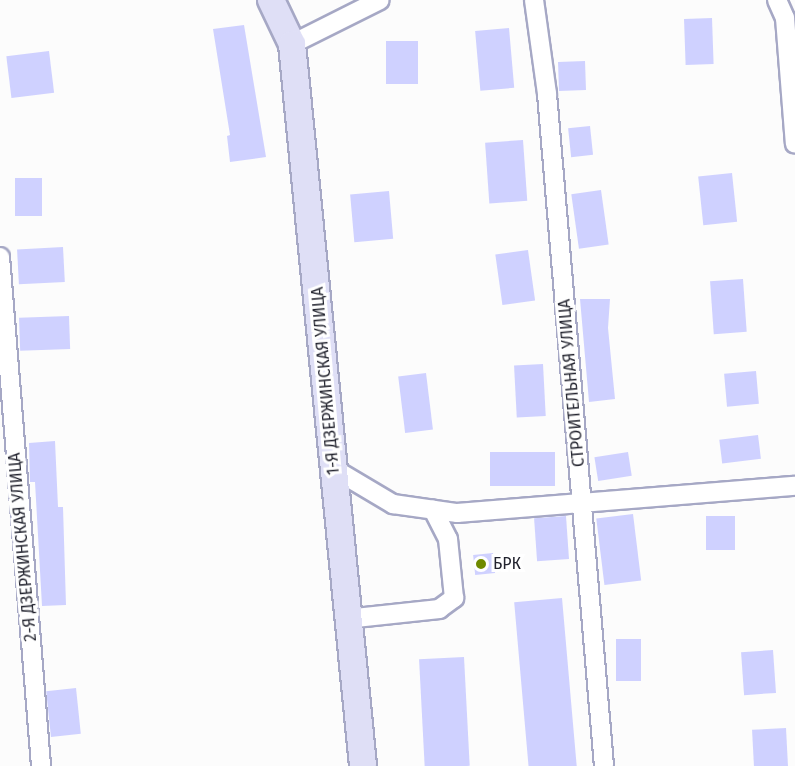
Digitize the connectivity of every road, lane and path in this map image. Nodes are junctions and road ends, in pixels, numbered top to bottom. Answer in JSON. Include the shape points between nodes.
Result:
{"nodes":[{"id":1,"x":271,"y":0,"type":"edge"},
{"id":2,"x":380,"y":0,"type":"edge"},
{"id":3,"x":534,"y":0,"type":"edge"},
{"id":4,"x":777,"y":0,"type":"edge"},
{"id":5,"x":790,"y":16,"type":"edge"},
{"id":6,"x":292,"y":44,"type":"junction"},
{"id":7,"x":795,"y":144,"type":"edge"},
{"id":8,"x":0,"y":256,"type":"edge"},
{"id":9,"x":2,"y":306,"type":"edge"},
{"id":10,"x":334,"y":469,"type":"junction"},
{"id":11,"x":795,"y":486,"type":"edge"},
{"id":12,"x":582,"y":505,"type":"junction"},
{"id":13,"x":433,"y":510,"type":"junction"},
{"id":14,"x":346,"y":619,"type":"junction"},
{"id":15,"x":41,"y":766,"type":"edge"},
{"id":16,"x":363,"y":766,"type":"edge"},
{"id":17,"x":604,"y":766,"type":"edge"}],
"edges":[{"from":1,"to":6,"type":"street","name":"1-Я ДЗЕРЖИНСКАЯ УЛИЦА"},
{"from":2,"to":6,"type":"street"},
{"from":3,"to":12,"type":"street","name":"СТРОИТЕЛЬНАЯ УЛИЦА","via":[[547,94]]},
{"from":4,"to":5,"type":"street"},
{"from":5,"to":7,"type":"street"},
{"from":6,"to":10,"type":"street","name":"1-Я ДЗЕРЖИНСКАЯ УЛИЦА"},
{"from":8,"to":9,"type":"street","name":"2-Я ДЗЕРЖИНСКАЯ УЛИЦА"},
{"from":9,"to":15,"type":"street","name":"2-Я ДЗЕРЖИНСКАЯ УЛИЦА"},
{"from":10,"to":13,"type":"street","via":[[393,504]]},
{"from":10,"to":14,"type":"street","name":"1-Я ДЗЕРЖИНСКАЯ УЛИЦА"},
{"from":11,"to":12,"type":"street"},
{"from":12,"to":13,"type":"street","via":[[457,513]]},
{"from":12,"to":17,"type":"street","name":"СТРОИТЕЛЬНАЯ УЛИЦА"},
{"from":13,"to":14,"type":"street","via":[[448,539],[454,598],[439,609]]},
{"from":14,"to":16,"type":"street","name":"1-Я ДЗЕРЖИНСКАЯ УЛИЦА"}]}
